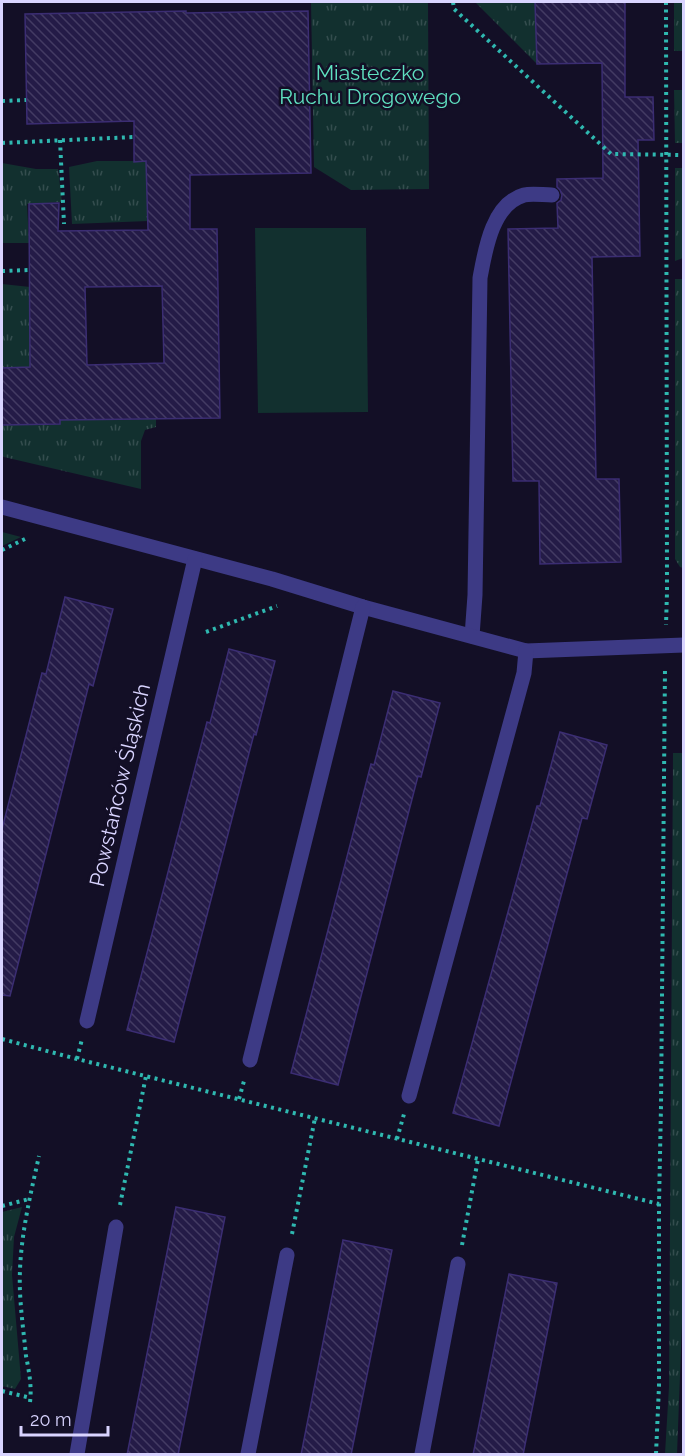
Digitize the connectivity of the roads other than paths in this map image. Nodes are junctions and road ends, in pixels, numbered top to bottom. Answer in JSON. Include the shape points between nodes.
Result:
{"nodes":[{"id":1,"x":552,"y":195,"type":"dead end"},
{"id":2,"x":2,"y":507,"type":"edge"},
{"id":3,"x":195,"y":559,"type":"junction"},
{"id":4,"x":363,"y":607,"type":"junction"},
{"id":5,"x":472,"y":636,"type":"junction"},
{"id":6,"x":684,"y":645,"type":"edge"},
{"id":7,"x":526,"y":651,"type":"junction"},
{"id":8,"x":87,"y":1021,"type":"dead end"},
{"id":9,"x":250,"y":1060,"type":"dead end"},
{"id":10,"x":409,"y":1096,"type":"dead end"},
{"id":11,"x":116,"y":1227,"type":"road end"},
{"id":12,"x":288,"y":1255,"type":"road end"},
{"id":13,"x":458,"y":1264,"type":"road end"},
{"id":14,"x":77,"y":1455,"type":"edge"},
{"id":15,"x":248,"y":1455,"type":"edge"},
{"id":16,"x":422,"y":1455,"type":"edge"}],
"edges":[{"from":1,"to":5,"type":"street","via":[[524,195],[509,202],[496,220],[485,249],[480,278]]},
{"from":2,"to":3,"type":"street"},
{"from":3,"to":4,"type":"street"},
{"from":3,"to":8,"type":"street","name":"Powstańców Śląskich"},
{"from":4,"to":5,"type":"street"},
{"from":4,"to":9,"type":"street"},
{"from":5,"to":7,"type":"street"},
{"from":6,"to":7,"type":"street"},
{"from":7,"to":10,"type":"street","via":[[524,673]]},
{"from":11,"to":14,"type":"street"},
{"from":12,"to":15,"type":"street"},
{"from":13,"to":16,"type":"street"}]}
